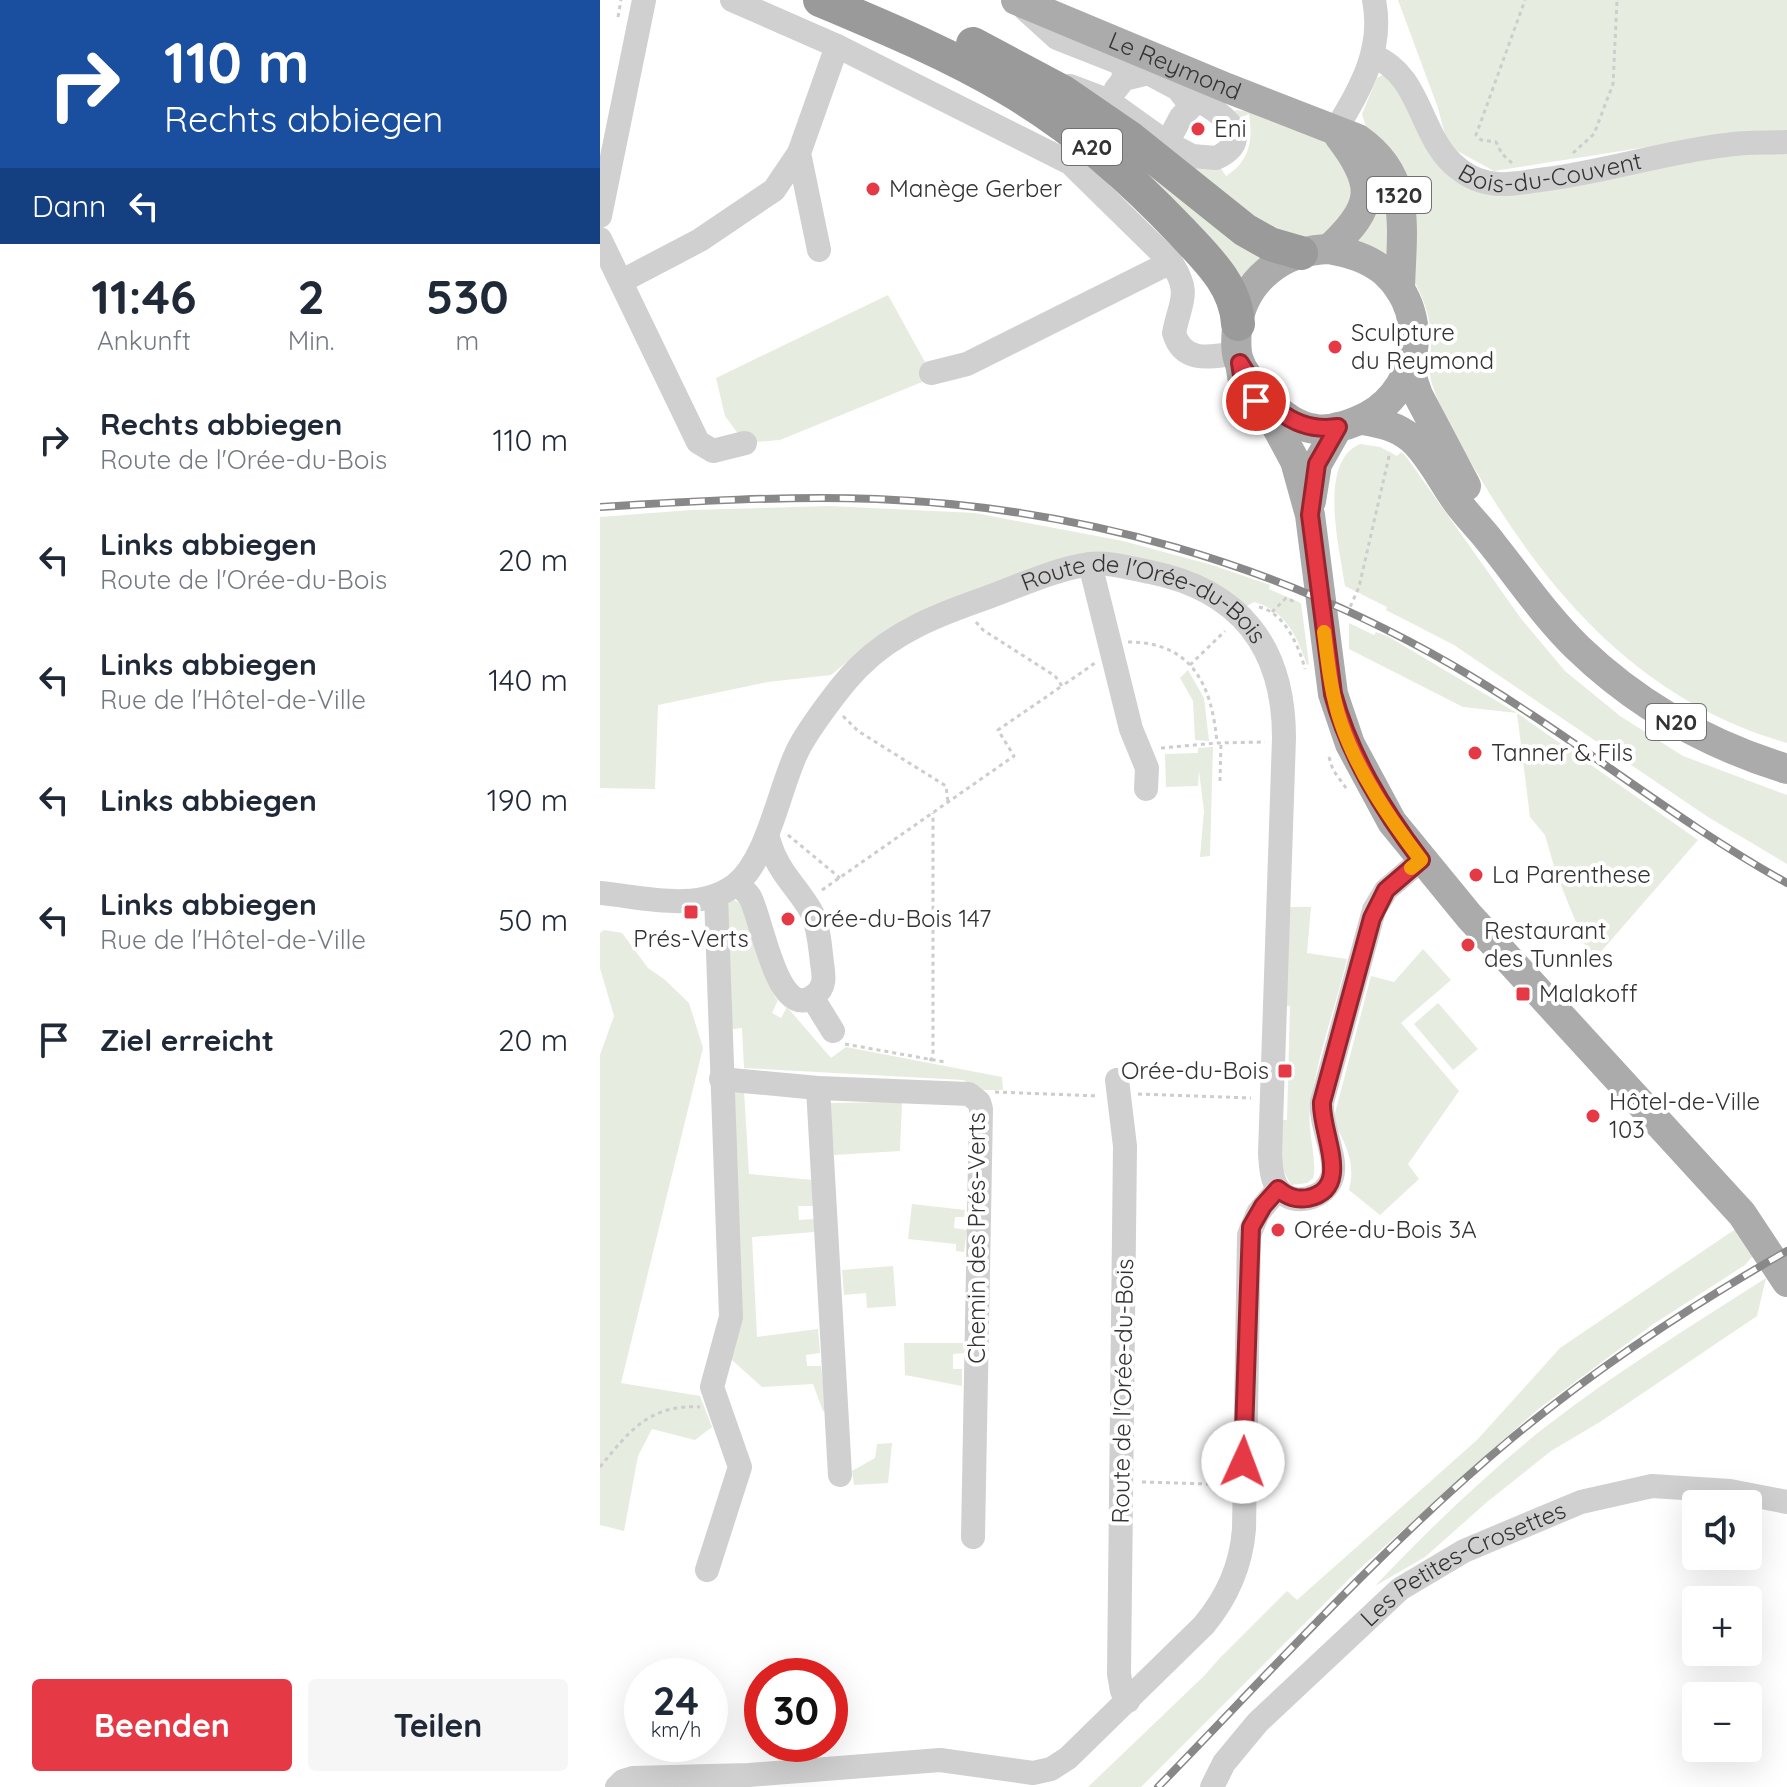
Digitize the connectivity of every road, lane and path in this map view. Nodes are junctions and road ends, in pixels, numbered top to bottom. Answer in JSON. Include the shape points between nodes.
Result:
{"nodes":[{"id":1,"x":644,"y":0,"type":"edge"},
{"id":2,"x":732,"y":0,"type":"edge"},
{"id":3,"x":820,"y":0,"type":"edge"},
{"id":4,"x":880,"y":0,"type":"edge"},
{"id":5,"x":1015,"y":0,"type":"edge"},
{"id":6,"x":1374,"y":0,"type":"edge"},
{"id":7,"x":1525,"y":0,"type":"edge"},
{"id":8,"x":1617,"y":0,"type":"edge"},
{"id":9,"x":837,"y":46,"type":"junction"},
{"id":10,"x":1373,"y":56,"type":"junction"},
{"id":11,"x":1123,"y":62,"type":"junction"},
{"id":12,"x":1019,"y":67,"type":"junction"},
{"id":13,"x":1227,"y":88,"type":"junction"},
{"id":14,"x":1107,"y":100,"type":"junction"},
{"id":15,"x":1194,"y":103,"type":"junction"},
{"id":16,"x":1335,"y":131,"type":"junction"},
{"id":17,"x":1787,"y":142,"type":"edge"},
{"id":18,"x":1167,"y":143,"type":"junction"},
{"id":19,"x":799,"y":153,"type":"junction"},
{"id":20,"x":1570,"y":156,"type":"dead end"},
{"id":21,"x":1514,"y":165,"type":"dead end"},
{"id":22,"x":1191,"y":185,"type":"junction"},
{"id":23,"x":600,"y":216,"type":"edge"},
{"id":24,"x":600,"y":239,"type":"edge"},
{"id":25,"x":819,"y":250,"type":"dead end"},
{"id":26,"x":1315,"y":251,"type":"junction"},
{"id":27,"x":1171,"y":262,"type":"junction"},
{"id":28,"x":622,"y":281,"type":"junction"},
{"id":29,"x":1400,"y":290,"type":"junction"},
{"id":30,"x":1238,"y":347,"type":"junction"},
{"id":31,"x":1409,"y":369,"type":"junction"},
{"id":32,"x":931,"y":373,"type":"dead end"},
{"id":33,"x":1350,"y":424,"type":"junction"},
{"id":34,"x":745,"y":443,"type":"dead end"},
{"id":35,"x":1391,"y":444,"type":"dead end"},
{"id":36,"x":1310,"y":515,"type":"junction"},
{"id":37,"x":1493,"y":544,"type":"junction"},
{"id":38,"x":1090,"y":564,"type":"junction"},
{"id":39,"x":962,"y":606,"type":"junction"},
{"id":40,"x":1304,"y":606,"type":"dead end"},
{"id":41,"x":1272,"y":612,"type":"dead end"},
{"id":42,"x":1342,"y":626,"type":"dead end"},
{"id":43,"x":1219,"y":637,"type":"dead end"},
{"id":44,"x":1131,"y":642,"type":"dead end"},
{"id":45,"x":1096,"y":662,"type":"dead end"},
{"id":46,"x":1190,"y":665,"type":"junction"},
{"id":47,"x":1062,"y":686,"type":"junction"},
{"id":48,"x":830,"y":703,"type":"junction"},
{"id":49,"x":1219,"y":742,"type":"junction"},
{"id":50,"x":1265,"y":742,"type":"dead end"},
{"id":51,"x":1161,"y":748,"type":"dead end"},
{"id":52,"x":1787,"y":769,"type":"edge"},
{"id":53,"x":1220,"y":781,"type":"dead end"},
{"id":54,"x":1146,"y":789,"type":"dead end"},
{"id":55,"x":948,"y":802,"type":"junction"},
{"id":56,"x":933,"y":813,"type":"junction"},
{"id":57,"x":769,"y":827,"type":"junction"},
{"id":58,"x":1421,"y":860,"type":"junction"},
{"id":59,"x":840,"y":878,"type":"junction"},
{"id":60,"x":726,"y":890,"type":"junction"},
{"id":61,"x":600,"y":893,"type":"edge"},
{"id":62,"x":805,"y":901,"type":"junction"},
{"id":63,"x":812,"y":997,"type":"junction"},
{"id":64,"x":833,"y":1031,"type":"joint"},
{"id":65,"x":930,"y":1061,"type":"junction"},
{"id":66,"x":945,"y":1062,"type":"dead end"},
{"id":67,"x":721,"y":1079,"type":"junction"},
{"id":68,"x":818,"y":1088,"type":"junction"},
{"id":69,"x":1124,"y":1090,"type":"junction"},
{"id":70,"x":995,"y":1092,"type":"dead end"},
{"id":71,"x":1249,"y":1098,"type":"dead end"},
{"id":72,"x":1278,"y":1189,"type":"junction"},
{"id":73,"x":1787,"y":1282,"type":"edge"},
{"id":74,"x":719,"y":1409,"type":"junction"},
{"id":75,"x":1228,"y":1463,"type":"dead end"},
{"id":76,"x":600,"y":1467,"type":"edge"},
{"id":77,"x":840,"y":1475,"type":"dead end"},
{"id":78,"x":1155,"y":1482,"type":"dead end"},
{"id":79,"x":1787,"y":1502,"type":"edge"},
{"id":80,"x":973,"y":1537,"type":"dead end"},
{"id":81,"x":707,"y":1570,"type":"dead end"},
{"id":82,"x":1128,"y":1701,"type":"junction"},
{"id":83,"x":885,"y":1775,"type":"edge"},
{"id":84,"x":749,"y":1781,"type":"edge"},
{"id":85,"x":617,"y":1787,"type":"edge"},
{"id":86,"x":1212,"y":1787,"type":"edge"}],
"edges":[{"from":1,"to":23,"type":"street"},
{"from":2,"to":9,"type":"street"},
{"from":3,"to":30,"type":"highway","number":"A20","via":[[997,82],[1092,147],[1216,270],[1235,300]]},
{"from":4,"to":12,"type":"highway","number":"A20"},
{"from":5,"to":11,"type":"main road","name":"Le Reymond","number":"1320"},
{"from":6,"to":10,"type":"street"},
{"from":7,"to":21,"type":"path","via":[[1476,135],[1496,142]]},
{"from":8,"to":20,"type":"path","via":[[1613,84],[1594,134]]},
{"from":9,"to":19,"type":"street"},
{"from":9,"to":27,"type":"street","via":[[1070,163]]},
{"from":10,"to":16,"type":"street"},
{"from":10,"to":17,"type":"street","name":"Bois-du-Couvent","via":[[1402,75],[1448,159],[1489,182],[1563,177],[1726,145]]},
{"from":11,"to":13,"type":"main road","name":"Le Reymond","number":"1320"},
{"from":11,"to":14,"type":"street"},
{"from":11,"to":15,"type":"street","via":[[1178,89]]},
{"from":12,"to":14,"type":"street"},
{"from":12,"to":22,"type":"highway","number":"A20","via":[[1063,92]]},
{"from":13,"to":15,"type":"street"},
{"from":13,"to":16,"type":"main road","name":"Le Reymond","number":"1320"},
{"from":14,"to":18,"type":"street"},
{"from":15,"to":18,"type":"street"},
{"from":15,"to":18,"type":"street","via":[[1230,122],[1230,148],[1207,159]]},
{"from":16,"to":26,"type":"main road","number":"1320","via":[[1360,166],[1366,191],[1358,220]]},
{"from":16,"to":29,"type":"main road","number":"1320","via":[[1366,144],[1393,180],[1403,219]]},
{"from":18,"to":22,"type":"street"},
{"from":19,"to":25,"type":"street"},
{"from":19,"to":28,"type":"street","via":[[774,190],[700,240]]},
{"from":22,"to":26,"type":"highway","number":"A20","via":[[1257,238]]},
{"from":24,"to":28,"type":"street"},
{"from":26,"to":29,"type":"main road","number":"N20","via":[[1364,258]]},
{"from":26,"to":30,"type":"main road","via":[[1281,261],[1256,282],[1241,309]]},
{"from":27,"to":30,"type":"street","via":[[1184,290],[1174,333],[1182,349],[1195,356]]},
{"from":27,"to":32,"type":"street","via":[[967,364]]},
{"from":28,"to":34,"type":"street","via":[[698,442],[713,451]]},
{"from":29,"to":31,"type":"main road","number":"N20","via":[[1414,328]]},
{"from":30,"to":33,"type":"main road","number":"N20","via":[[1260,391],[1283,415],[1307,427]]},
{"from":30,"to":36,"type":"main road","via":[[1243,382],[1292,454]]},
{"from":31,"to":33,"type":"main road","number":"N20","via":[[1381,409]]},
{"from":31,"to":37,"type":"main road","number":"N20"},
{"from":33,"to":36,"type":"main road","via":[[1317,464]]},
{"from":33,"to":37,"type":"main road","number":"N20","via":[[1382,423],[1412,440]]},
{"from":35,"to":42,"type":"path","via":[[1359,587]]},
{"from":36,"to":58,"type":"main road","via":[[1328,666],[1341,723],[1392,822]]},
{"from":37,"to":52,"type":"main road","number":"N20","via":[[1555,624],[1623,687],[1704,737]]},
{"from":38,"to":39,"type":"street","name":"Route de l'Orée-du-Bois"},
{"from":38,"to":54,"type":"street","via":[[1131,729],[1147,768]]},
{"from":38,"to":72,"type":"street","name":"Route de l'Orée-du-Bois","via":[[1179,577],[1205,590],[1240,615],[1267,652],[1278,679],[1284,738],[1270,1154]]},
{"from":39,"to":47,"type":"path","via":[[983,630],[1055,676]]},
{"from":39,"to":48,"type":"street","name":"Route de l'Orée-du-Bois","via":[[880,646]]},
{"from":40,"to":41,"type":"path","via":[[1286,598]]},
{"from":43,"to":46,"type":"path"},
{"from":44,"to":46,"type":"path","via":[[1162,647]]},
{"from":45,"to":47,"type":"path"},
{"from":46,"to":49,"type":"path","via":[[1207,688]]},
{"from":47,"to":55,"type":"path","via":[[998,730],[1014,756]]},
{"from":48,"to":55,"type":"path","via":[[858,731],[946,786]]},
{"from":48,"to":57,"type":"street","name":"Route de l'Orée-du-Bois","via":[[797,751]]},
{"from":49,"to":50,"type":"path"},
{"from":49,"to":51,"type":"path"},
{"from":49,"to":53,"type":"path"},
{"from":55,"to":56,"type":"path"},
{"from":56,"to":59,"type":"path"},
{"from":56,"to":65,"type":"path"},
{"from":57,"to":59,"type":"path"},
{"from":57,"to":60,"type":"street","name":"Route de l'Orée-du-Bois","via":[[750,869]]},
{"from":57,"to":62,"type":"street","via":[[776,859]]},
{"from":58,"to":72,"type":"street","via":[[1386,890],[1372,918],[1322,1102],[1333,1166],[1330,1183],[1321,1193],[1302,1199]]},
{"from":58,"to":73,"type":"main road","via":[[1742,1214]]},
{"from":59,"to":62,"type":"path"},
{"from":60,"to":61,"type":"street","via":[[696,901]]},
{"from":60,"to":63,"type":"street","via":[[749,896],[784,990],[801,1001]]},
{"from":60,"to":67,"type":"street"},
{"from":62,"to":63,"type":"street","via":[[819,932],[824,979]]},
{"from":63,"to":64,"type":"street"},
{"from":64,"to":65,"type":"path","via":[[842,1044]]},
{"from":65,"to":66,"type":"path"},
{"from":67,"to":68,"type":"street","name":"Chemin des Prés-Verts"},
{"from":67,"to":74,"type":"street","via":[[731,1317],[712,1387]]},
{"from":68,"to":77,"type":"street"},
{"from":68,"to":80,"type":"street","name":"Chemin des Prés-Verts","via":[[969,1094],[979,1102]]},
{"from":69,"to":70,"type":"path"},
{"from":69,"to":71,"type":"path"},
{"from":69,"to":82,"type":"street","name":"Route de l'Orée-du-Bois","via":[[1119,1674]]},
{"from":72,"to":82,"type":"street","via":[[1258,1213],[1249,1235],[1240,1559],[1223,1600],[1204,1625]]},
{"from":74,"to":76,"type":"path","via":[[674,1408],[655,1414],[632,1430]]},
{"from":74,"to":81,"type":"street","via":[[740,1467]]},
{"from":75,"to":78,"type":"path","via":[[1208,1484]]},
{"from":79,"to":86,"type":"street","name":"Les Petites-Crosettes","via":[[1730,1491],[1652,1486],[1581,1502],[1464,1551],[1400,1589],[1258,1722],[1224,1763]]},
{"from":82,"to":83,"type":"street","via":[[1068,1758],[1042,1772],[1017,1773],[951,1760]]},
{"from":83,"to":84,"type":"street"},
{"from":84,"to":85,"type":"street","via":[[633,1778]]}]}
